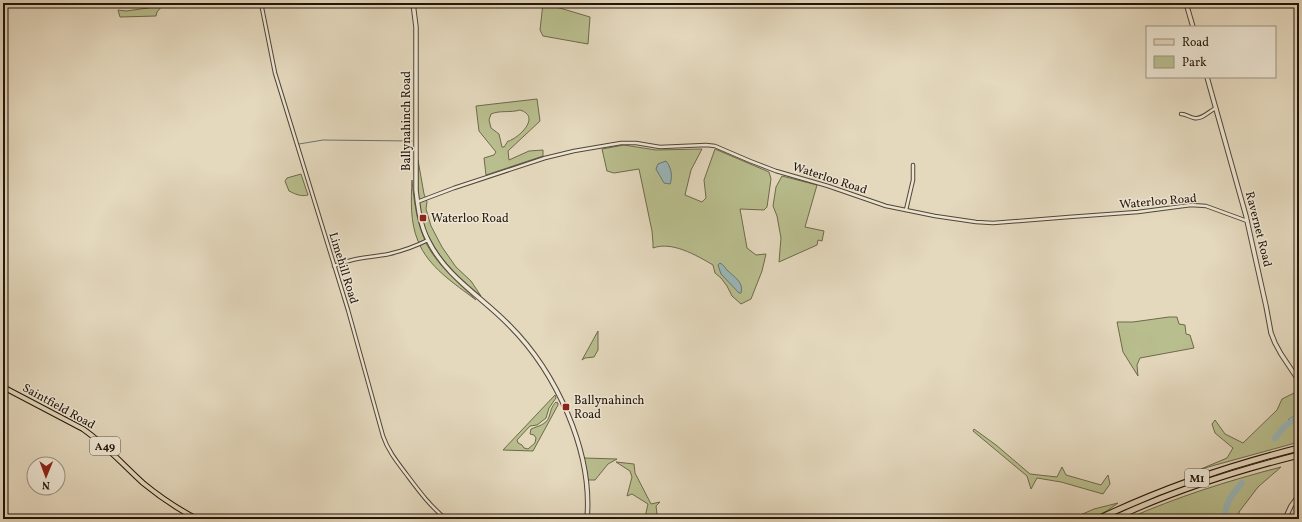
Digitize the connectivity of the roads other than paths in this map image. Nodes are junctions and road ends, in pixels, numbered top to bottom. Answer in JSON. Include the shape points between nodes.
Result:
{"nodes":[{"id":1,"x":261,"y":3,"type":"edge"},
{"id":2,"x":413,"y":3,"type":"edge"},
{"id":3,"x":1186,"y":3,"type":"edge"},
{"id":4,"x":1193,"y":26,"type":"edge"},
{"id":5,"x":1207,"y":78,"type":"edge"},
{"id":6,"x":1216,"y":108,"type":"junction"},
{"id":7,"x":1181,"y":114,"type":"dead end"},
{"id":8,"x":913,"y":165,"type":"dead end"},
{"id":9,"x":417,"y":202,"type":"junction"},
{"id":10,"x":906,"y":210,"type":"junction"},
{"id":11,"x":1247,"y":221,"type":"junction"},
{"id":12,"x":428,"y":240,"type":"junction"},
{"id":13,"x":334,"y":266,"type":"junction"},
{"id":14,"x":1299,"y":381,"type":"edge"},
{"id":15,"x":3,"y":387,"type":"edge"},
{"id":16,"x":1299,"y":448,"type":"edge"},
{"id":17,"x":1299,"y":455,"type":"edge"},
{"id":18,"x":1299,"y":495,"type":"edge"},
{"id":19,"x":197,"y":519,"type":"edge"},
{"id":20,"x":446,"y":519,"type":"edge"},
{"id":21,"x":587,"y":519,"type":"edge"},
{"id":22,"x":1098,"y":519,"type":"edge"},
{"id":23,"x":1113,"y":519,"type":"edge"},
{"id":24,"x":1285,"y":519,"type":"edge"}],
"edges":[{"from":1,"to":13,"type":"street","name":"Limehill Road","via":[[275,73]]},
{"from":2,"to":9,"type":"street","name":"Ballynahinch Road","via":[[416,27]]},
{"from":3,"to":4,"type":"street"},
{"from":5,"to":6,"type":"street","name":"Ravernet Road"},
{"from":6,"to":7,"type":"street","via":[[1199,118]]},
{"from":6,"to":11,"type":"street","name":"Ravernet Road"},
{"from":8,"to":10,"type":"street","via":[[913,180]]},
{"from":9,"to":10,"type":"street","name":"Waterloo Road","via":[[545,158],[621,143],[636,143],[660,147],[715,146],[776,171]]},
{"from":9,"to":12,"type":"street","name":"Ballynahinch Road"},
{"from":10,"to":11,"type":"street","name":"Waterloo Road","via":[[993,223],[1206,206]]},
{"from":11,"to":14,"type":"street","name":"Ravernet Road","via":[[1271,333]]},
{"from":12,"to":13,"type":"street","via":[[391,254],[350,259]]},
{"from":12,"to":21,"type":"street","name":"Ballynahinch Road","via":[[445,267],[509,324],[545,370],[566,409],[576,438],[586,481]]},
{"from":13,"to":20,"type":"street","name":"Limehill Road","via":[[386,444],[425,499]]},
{"from":15,"to":19,"type":"main road","name":"Saintfield Road","number":"A49","via":[[94,437],[157,494]]},
{"from":16,"to":22,"type":"highway","number":"M1","via":[[1184,483]]},
{"from":17,"to":23,"type":"highway","number":"M1","via":[[1200,484]]},
{"from":18,"to":24,"type":"street"}]}
